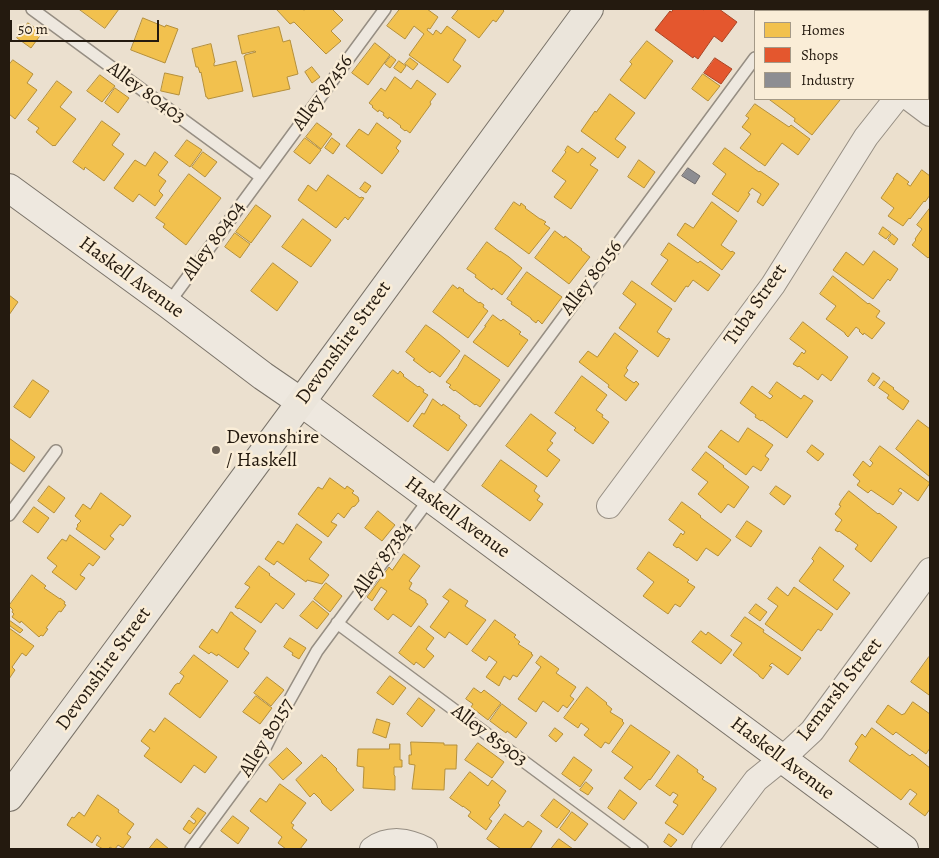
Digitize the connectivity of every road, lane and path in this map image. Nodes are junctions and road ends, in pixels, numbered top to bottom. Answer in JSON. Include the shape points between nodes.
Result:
{"nodes":[{"id":1,"x":32,"y":9,"type":"edge"},
{"id":2,"x":386,"y":9,"type":"edge"},
{"id":3,"x":589,"y":9,"type":"edge"},
{"id":4,"x":754,"y":59,"type":"edge"},
{"id":5,"x":895,"y":100,"type":"edge"},
{"id":6,"x":911,"y":100,"type":"edge"},
{"id":7,"x":930,"y":114,"type":"edge"},
{"id":8,"x":261,"y":177,"type":"junction"},
{"id":9,"x":9,"y":188,"type":"edge"},
{"id":10,"x":168,"y":304,"type":"junction"},
{"id":11,"x":301,"y":402,"type":"junction"},
{"id":12,"x":56,"y":451,"type":"dead end"},
{"id":13,"x":429,"y":498,"type":"junction"},
{"id":14,"x":609,"y":506,"type":"dead end"},
{"id":15,"x":9,"y":515,"type":"edge"},
{"id":16,"x":930,"y":570,"type":"edge"},
{"id":17,"x":336,"y":623,"type":"junction"},
{"id":18,"x":782,"y":759,"type":"junction"},
{"id":19,"x":9,"y":797,"type":"edge"},
{"id":20,"x":375,"y":847,"type":"edge"},
{"id":21,"x":191,"y":849,"type":"edge"},
{"id":22,"x":425,"y":849,"type":"edge"},
{"id":23,"x":642,"y":849,"type":"edge"},
{"id":24,"x":704,"y":849,"type":"edge"},
{"id":25,"x":904,"y":849,"type":"edge"}],
"edges":[{"from":1,"to":8,"type":"lane","name":"Alley 80403"},
{"from":2,"to":8,"type":"lane","name":"Alley 87456"},
{"from":3,"to":11,"type":"main road","name":"Devonshire Street"},
{"from":4,"to":13,"type":"lane","name":"Alley 80156"},
{"from":5,"to":14,"type":"street","name":"Tuba Street","via":[[866,137],[773,285]]},
{"from":6,"to":7,"type":"street"},
{"from":8,"to":10,"type":"lane","name":"Alley 80404"},
{"from":9,"to":10,"type":"main road","name":"Haskell Avenue"},
{"from":10,"to":11,"type":"main road","name":"Haskell Avenue"},
{"from":11,"to":13,"type":"main road","name":"Haskell Avenue"},
{"from":11,"to":19,"type":"main road","name":"Devonshire Street"},
{"from":12,"to":15,"type":"lane"},
{"from":13,"to":17,"type":"lane","name":"Alley 87384"},
{"from":13,"to":18,"type":"main road","name":"Haskell Avenue"},
{"from":16,"to":18,"type":"street","name":"Lemarsh Street","via":[[812,731]]},
{"from":17,"to":21,"type":"lane","name":"Alley 80157","via":[[317,651],[264,750]]},
{"from":17,"to":23,"type":"lane","name":"Alley 85903"},
{"from":18,"to":24,"type":"street","name":"Lemarsh Street","via":[[756,780]]},
{"from":18,"to":25,"type":"main road","name":"Haskell Avenue"},
{"from":20,"to":22,"type":"street","via":[[408,841]]}]}
